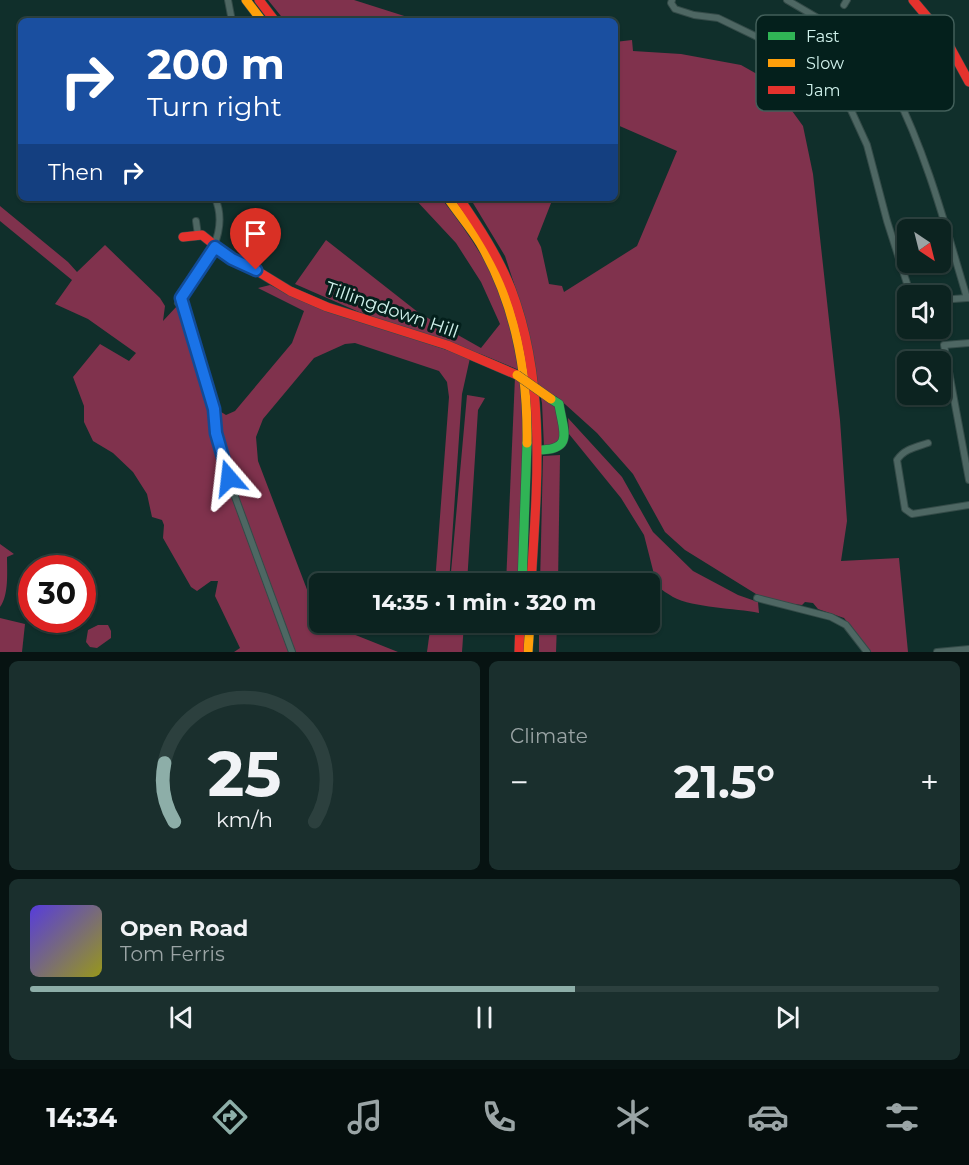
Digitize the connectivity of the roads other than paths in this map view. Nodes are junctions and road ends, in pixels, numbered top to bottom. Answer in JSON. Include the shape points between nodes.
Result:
{"nodes":[{"id":1,"x":228,"y":0,"type":"edge"},
{"id":2,"x":246,"y":0,"type":"edge"},
{"id":3,"x":259,"y":0,"type":"edge"},
{"id":4,"x":672,"y":0,"type":"edge"},
{"id":5,"x":787,"y":0,"type":"edge"},
{"id":6,"x":913,"y":0,"type":"edge"},
{"id":7,"x":813,"y":15,"type":"edge"},
{"id":8,"x":926,"y":15,"type":"edge"},
{"id":9,"x":231,"y":18,"type":"edge"},
{"id":10,"x":260,"y":18,"type":"edge"},
{"id":11,"x":273,"y":18,"type":"edge"},
{"id":12,"x":756,"y":37,"type":"edge"},
{"id":13,"x":954,"y":54,"type":"edge"},
{"id":14,"x":969,"y":82,"type":"edge"},
{"id":15,"x":851,"y":111,"type":"edge"},
{"id":16,"x":904,"y":111,"type":"edge"},
{"id":17,"x":216,"y":201,"type":"edge"},
{"id":18,"x":450,"y":201,"type":"edge"},
{"id":19,"x":461,"y":201,"type":"edge"},
{"id":20,"x":196,"y":221,"type":"dead end"},
{"id":21,"x":198,"y":235,"type":"junction"},
{"id":22,"x":183,"y":237,"type":"dead end"},
{"id":23,"x":215,"y":247,"type":"junction"},
{"id":24,"x":907,"y":285,"type":"edge"},
{"id":25,"x":968,"y":298,"type":"edge"},
{"id":26,"x":951,"y":299,"type":"edge"},
{"id":27,"x":969,"y":343,"type":"edge"},
{"id":28,"x":928,"y":443,"type":"dead end"},
{"id":29,"x":538,"y":450,"type":"junction"},
{"id":30,"x":969,"y":480,"type":"edge"},
{"id":31,"x":969,"y":505,"type":"edge"},
{"id":32,"x":523,"y":573,"type":"edge"},
{"id":33,"x":532,"y":573,"type":"edge"},
{"id":34,"x":757,"y":597,"type":"dead end"},
{"id":35,"x":520,"y":633,"type":"edge"},
{"id":36,"x":529,"y":633,"type":"edge"},
{"id":37,"x":969,"y":649,"type":"edge"},
{"id":38,"x":292,"y":652,"type":"edge"},
{"id":39,"x":519,"y":652,"type":"edge"},
{"id":40,"x":528,"y":652,"type":"edge"},
{"id":41,"x":867,"y":652,"type":"edge"},
{"id":42,"x":937,"y":652,"type":"edge"}],
"edges":[{"from":1,"to":9,"type":"street"},
{"from":2,"to":10,"type":"main road"},
{"from":3,"to":11,"type":"main road"},
{"from":4,"to":12,"type":"street","via":[[675,9],[718,18]]},
{"from":5,"to":7,"type":"street"},
{"from":6,"to":8,"type":"main road"},
{"from":13,"to":14,"type":"main road"},
{"from":15,"to":24,"type":"street","via":[[867,145]]},
{"from":16,"to":25,"type":"street"},
{"from":17,"to":23,"type":"street","via":[[220,220]]},
{"from":18,"to":32,"type":"main road","via":[[485,252],[499,282],[515,326],[524,369],[529,442]]},
{"from":19,"to":29,"type":"main road","via":[[496,255],[518,307],[536,394]]},
{"from":20,"to":21,"type":"street"},
{"from":21,"to":22,"type":"main road"},
{"from":21,"to":23,"type":"main road","name":"Tillingdown Hill"},
{"from":23,"to":29,"type":"main road","name":"Tillingdown Hill","bridge":true,"via":[[290,291],[327,307],[447,345],[517,375],[555,402],[565,435],[557,450]]},
{"from":23,"to":38,"type":"street","via":[[179,301],[214,409],[216,433],[234,494]]},
{"from":25,"to":26,"type":"street"},
{"from":27,"to":30,"type":"street","via":[[944,345]]},
{"from":28,"to":31,"type":"street","via":[[909,449],[897,460],[905,509],[912,514]]},
{"from":29,"to":33,"type":"main road"},
{"from":34,"to":41,"type":"street","via":[[831,617],[846,625]]},
{"from":35,"to":39,"type":"main road"},
{"from":36,"to":40,"type":"main road"},
{"from":37,"to":42,"type":"street"}]}
